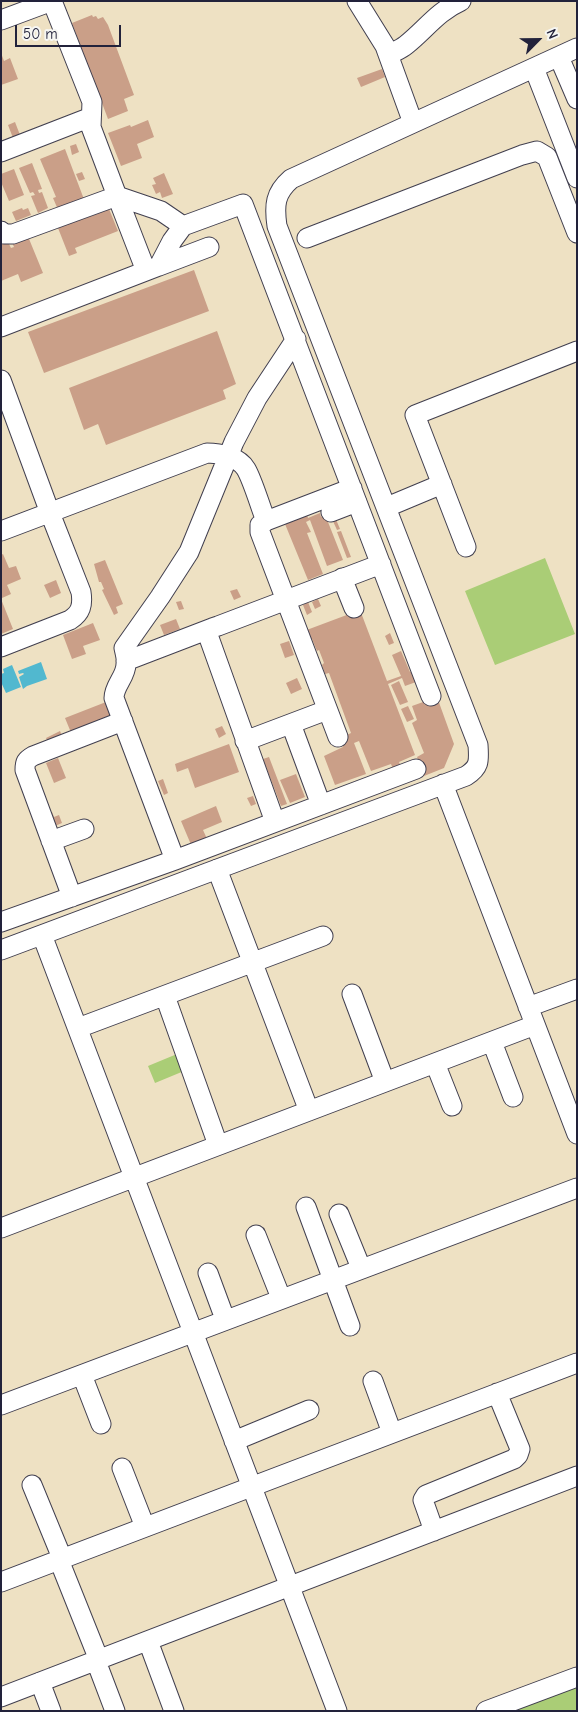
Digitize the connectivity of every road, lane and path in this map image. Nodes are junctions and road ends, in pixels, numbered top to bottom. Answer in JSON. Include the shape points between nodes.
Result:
{"nodes":[{"id":1,"x":357,"y":1,"type":"edge"},
{"id":2,"x":462,"y":1,"type":"edge"},
{"id":3,"x":1,"y":20,"type":"edge"},
{"id":4,"x":577,"y":48,"type":"edge"},
{"id":5,"x":389,"y":55,"type":"junction"},
{"id":6,"x":559,"y":57,"type":"junction"},
{"id":7,"x":534,"y":68,"type":"junction"},
{"id":8,"x":577,"y":99,"type":"edge"},
{"id":9,"x":91,"y":117,"type":"junction"},
{"id":10,"x":413,"y":123,"type":"junction"},
{"id":11,"x":1,"y":152,"type":"edge"},
{"id":12,"x":577,"y":178,"type":"edge"},
{"id":13,"x":117,"y":196,"type":"junction"},
{"id":14,"x":183,"y":226,"type":"junction"},
{"id":15,"x":1,"y":231,"type":"edge"},
{"id":16,"x":577,"y":233,"type":"edge"},
{"id":17,"x":307,"y":238,"type":"dead end"},
{"id":18,"x":208,"y":248,"type":"dead end"},
{"id":19,"x":152,"y":268,"type":"junction"},
{"id":20,"x":1,"y":327,"type":"edge"},
{"id":21,"x":296,"y":339,"type":"junction"},
{"id":22,"x":577,"y":352,"type":"edge"},
{"id":23,"x":1,"y":380,"type":"edge"},
{"id":24,"x":227,"y":455,"type":"junction"},
{"id":25,"x":442,"y":484,"type":"junction"},
{"id":26,"x":354,"y":495,"type":"junction"},
{"id":27,"x":387,"y":507,"type":"junction"},
{"id":28,"x":331,"y":512,"type":"dead end"},
{"id":29,"x":50,"y":513,"type":"junction"},
{"id":30,"x":266,"y":521,"type":"junction"},
{"id":31,"x":1,"y":531,"type":"edge"},
{"id":32,"x":466,"y":546,"type":"dead end"},
{"id":33,"x":381,"y":564,"type":"junction"},
{"id":34,"x":342,"y":578,"type":"junction"},
{"id":35,"x":285,"y":599,"type":"junction"},
{"id":36,"x":354,"y":608,"type":"dead end"},
{"id":37,"x":212,"y":628,"type":"junction"},
{"id":38,"x":1,"y":647,"type":"edge"},
{"id":39,"x":126,"y":661,"type":"junction"},
{"id":40,"x":431,"y":696,"type":"dead end"},
{"id":41,"x":327,"y":710,"type":"junction"},
{"id":42,"x":123,"y":722,"type":"junction"},
{"id":43,"x":291,"y":724,"type":"junction"},
{"id":44,"x":338,"y":737,"type":"dead end"},
{"id":45,"x":245,"y":741,"type":"junction"},
{"id":46,"x":416,"y":769,"type":"dead end"},
{"id":47,"x":443,"y":784,"type":"junction"},
{"id":48,"x":321,"y":805,"type":"junction"},
{"id":49,"x":274,"y":822,"type":"junction"},
{"id":50,"x":84,"y":829,"type":"dead end"},
{"id":51,"x":51,"y":841,"type":"junction"},
{"id":52,"x":175,"y":860,"type":"junction"},
{"id":53,"x":217,"y":869,"type":"junction"},
{"id":54,"x":72,"y":898,"type":"junction"},
{"id":55,"x":1,"y":922,"type":"edge"},
{"id":56,"x":42,"y":935,"type":"junction"},
{"id":57,"x":323,"y":936,"type":"dead end"},
{"id":58,"x":1,"y":950,"type":"edge"},
{"id":59,"x":252,"y":962,"type":"junction"},
{"id":60,"x":577,"y":989,"type":"edge"},
{"id":61,"x":352,"y":994,"type":"dead end"},
{"id":62,"x":165,"y":996,"type":"junction"},
{"id":63,"x":528,"y":1007,"type":"junction"},
{"id":64,"x":535,"y":1026,"type":"junction"},
{"id":65,"x":78,"y":1028,"type":"junction"},
{"id":66,"x":492,"y":1042,"type":"junction"},
{"id":67,"x":435,"y":1063,"type":"junction"},
{"id":68,"x":385,"y":1082,"type":"junction"},
{"id":69,"x":513,"y":1097,"type":"dead end"},
{"id":70,"x":452,"y":1106,"type":"dead end"},
{"id":71,"x":309,"y":1111,"type":"junction"},
{"id":72,"x":577,"y":1134,"type":"edge"},
{"id":73,"x":218,"y":1145,"type":"junction"},
{"id":74,"x":136,"y":1177,"type":"junction"},
{"id":75,"x":577,"y":1188,"type":"edge"},
{"id":76,"x":306,"y":1207,"type":"dead end"},
{"id":77,"x":339,"y":1214,"type":"dead end"},
{"id":78,"x":1,"y":1228,"type":"edge"},
{"id":79,"x":256,"y":1235,"type":"dead end"},
{"id":80,"x":361,"y":1268,"type":"junction"},
{"id":81,"x":208,"y":1273,"type":"dead end"},
{"id":82,"x":333,"y":1279,"type":"junction"},
{"id":83,"x":281,"y":1298,"type":"junction"},
{"id":84,"x":225,"y":1320,"type":"junction"},
{"id":85,"x":350,"y":1326,"type":"dead end"},
{"id":86,"x":193,"y":1334,"type":"junction"},
{"id":87,"x":577,"y":1363,"type":"edge"},
{"id":88,"x":82,"y":1375,"type":"junction"},
{"id":89,"x":373,"y":1381,"type":"dead end"},
{"id":90,"x":497,"y":1393,"type":"junction"},
{"id":91,"x":1,"y":1405,"type":"edge"},
{"id":92,"x":309,"y":1410,"type":"dead end"},
{"id":93,"x":101,"y":1424,"type":"dead end"},
{"id":94,"x":392,"y":1433,"type":"junction"},
{"id":95,"x":234,"y":1441,"type":"junction"},
{"id":96,"x":122,"y":1468,"type":"dead end"},
{"id":97,"x":577,"y":1476,"type":"edge"},
{"id":98,"x":32,"y":1485,"type":"dead end"},
{"id":99,"x":251,"y":1486,"type":"junction"},
{"id":100,"x":145,"y":1527,"type":"junction"},
{"id":101,"x":434,"y":1531,"type":"junction"},
{"id":102,"x":60,"y":1559,"type":"junction"},
{"id":103,"x":1,"y":1582,"type":"edge"},
{"id":104,"x":290,"y":1587,"type":"junction"},
{"id":105,"x":148,"y":1641,"type":"junction"},
{"id":106,"x":97,"y":1660,"type":"junction"},
{"id":107,"x":577,"y":1677,"type":"edge"},
{"id":108,"x":40,"y":1682,"type":"junction"},
{"id":109,"x":1,"y":1697,"type":"edge"},
{"id":110,"x":51,"y":1711,"type":"edge"},
{"id":111,"x":115,"y":1711,"type":"edge"},
{"id":112,"x":174,"y":1711,"type":"edge"},
{"id":113,"x":337,"y":1711,"type":"edge"},
{"id":114,"x":486,"y":1711,"type":"edge"}],
"edges":[{"from":1,"to":5,"type":"street"},
{"from":2,"to":5,"type":"street","via":[[451,5]]},
{"from":3,"to":9,"type":"street","via":[[52,1],[92,102]]},
{"from":4,"to":6,"type":"street"},
{"from":5,"to":10,"type":"street"},
{"from":6,"to":7,"type":"street"},
{"from":6,"to":8,"type":"street"},
{"from":7,"to":10,"type":"street"},
{"from":7,"to":12,"type":"street"},
{"from":9,"to":11,"type":"street"},
{"from":9,"to":13,"type":"street","via":[[91,127]]},
{"from":10,"to":27,"type":"street","via":[[291,179],[282,187],[275,210],[277,226]]},
{"from":13,"to":14,"type":"street","via":[[161,211]]},
{"from":13,"to":15,"type":"street","via":[[14,234]]},
{"from":13,"to":19,"type":"street"},
{"from":14,"to":19,"type":"street"},
{"from":14,"to":21,"type":"street","via":[[243,204]]},
{"from":16,"to":17,"type":"street","via":[[547,158],[537,151]]},
{"from":18,"to":19,"type":"street"},
{"from":19,"to":20,"type":"street"},
{"from":21,"to":24,"type":"street"},
{"from":21,"to":26,"type":"street"},
{"from":22,"to":25,"type":"street","via":[[415,415]]},
{"from":23,"to":29,"type":"street"},
{"from":24,"to":29,"type":"street","via":[[207,453]]},
{"from":24,"to":30,"type":"street","via":[[246,467]]},
{"from":24,"to":39,"type":"street","via":[[189,552],[124,648]]},
{"from":25,"to":27,"type":"street"},
{"from":25,"to":32,"type":"street"},
{"from":26,"to":28,"type":"street"},
{"from":26,"to":30,"type":"street"},
{"from":26,"to":33,"type":"street"},
{"from":27,"to":47,"type":"street","via":[[478,745],[479,761],[475,770]]},
{"from":29,"to":31,"type":"street"},
{"from":29,"to":38,"type":"street","via":[[81,592],[81,608],[70,620]]},
{"from":30,"to":35,"type":"street","via":[[260,525],[260,532]]},
{"from":33,"to":34,"type":"street"},
{"from":33,"to":40,"type":"street"},
{"from":34,"to":35,"type":"street"},
{"from":34,"to":36,"type":"street"},
{"from":35,"to":37,"type":"street"},
{"from":35,"to":41,"type":"street"},
{"from":37,"to":39,"type":"street"},
{"from":37,"to":45,"type":"street","via":[[209,642]]},
{"from":39,"to":42,"type":"street","via":[[125,672],[114,691]]},
{"from":41,"to":43,"type":"street"},
{"from":41,"to":44,"type":"street"},
{"from":42,"to":51,"type":"street","via":[[33,756],[24,763]]},
{"from":42,"to":52,"type":"street"},
{"from":43,"to":45,"type":"street"},
{"from":43,"to":48,"type":"street"},
{"from":45,"to":49,"type":"street"},
{"from":46,"to":48,"type":"street"},
{"from":47,"to":53,"type":"street"},
{"from":47,"to":63,"type":"street"},
{"from":48,"to":49,"type":"street"},
{"from":49,"to":52,"type":"street"},
{"from":50,"to":51,"type":"street"},
{"from":51,"to":54,"type":"street"},
{"from":52,"to":54,"type":"street"},
{"from":53,"to":56,"type":"street"},
{"from":53,"to":59,"type":"street"},
{"from":54,"to":55,"type":"street"},
{"from":56,"to":58,"type":"street"},
{"from":56,"to":65,"type":"street"},
{"from":57,"to":59,"type":"street"},
{"from":59,"to":62,"type":"street"},
{"from":59,"to":71,"type":"street"},
{"from":60,"to":63,"type":"street"},
{"from":61,"to":68,"type":"street"},
{"from":62,"to":65,"type":"street"},
{"from":62,"to":73,"type":"street"},
{"from":63,"to":64,"type":"street"},
{"from":64,"to":66,"type":"street"},
{"from":64,"to":72,"type":"street"},
{"from":65,"to":74,"type":"street"},
{"from":66,"to":67,"type":"street"},
{"from":66,"to":69,"type":"street"},
{"from":67,"to":68,"type":"street"},
{"from":67,"to":70,"type":"street"},
{"from":68,"to":71,"type":"street"},
{"from":71,"to":73,"type":"street"},
{"from":73,"to":74,"type":"street"},
{"from":74,"to":78,"type":"street"},
{"from":74,"to":86,"type":"street"},
{"from":75,"to":80,"type":"street"},
{"from":76,"to":82,"type":"street"},
{"from":77,"to":80,"type":"street"},
{"from":79,"to":83,"type":"street"},
{"from":80,"to":82,"type":"street"},
{"from":81,"to":84,"type":"street"},
{"from":82,"to":83,"type":"street"},
{"from":82,"to":85,"type":"street"},
{"from":83,"to":84,"type":"street"},
{"from":84,"to":86,"type":"street"},
{"from":86,"to":88,"type":"street"},
{"from":86,"to":95,"type":"street"},
{"from":87,"to":90,"type":"street"},
{"from":88,"to":91,"type":"street"},
{"from":88,"to":93,"type":"street"},
{"from":89,"to":94,"type":"street"},
{"from":90,"to":94,"type":"street"},
{"from":90,"to":101,"type":"street","via":[[520,1449],[518,1455],[426,1495],[423,1500]]},
{"from":92,"to":95,"type":"street"},
{"from":94,"to":99,"type":"street"},
{"from":95,"to":99,"type":"street"},
{"from":96,"to":100,"type":"street"},
{"from":97,"to":101,"type":"street"},
{"from":98,"to":102,"type":"street"},
{"from":99,"to":100,"type":"street"},
{"from":99,"to":104,"type":"street"},
{"from":100,"to":102,"type":"street"},
{"from":101,"to":104,"type":"street"},
{"from":102,"to":103,"type":"street"},
{"from":102,"to":106,"type":"street"},
{"from":104,"to":105,"type":"street"},
{"from":104,"to":113,"type":"street"},
{"from":105,"to":106,"type":"street"},
{"from":105,"to":112,"type":"street"},
{"from":106,"to":108,"type":"street"},
{"from":106,"to":111,"type":"street"},
{"from":107,"to":114,"type":"street"},
{"from":108,"to":109,"type":"street"},
{"from":108,"to":110,"type":"street"}]}
